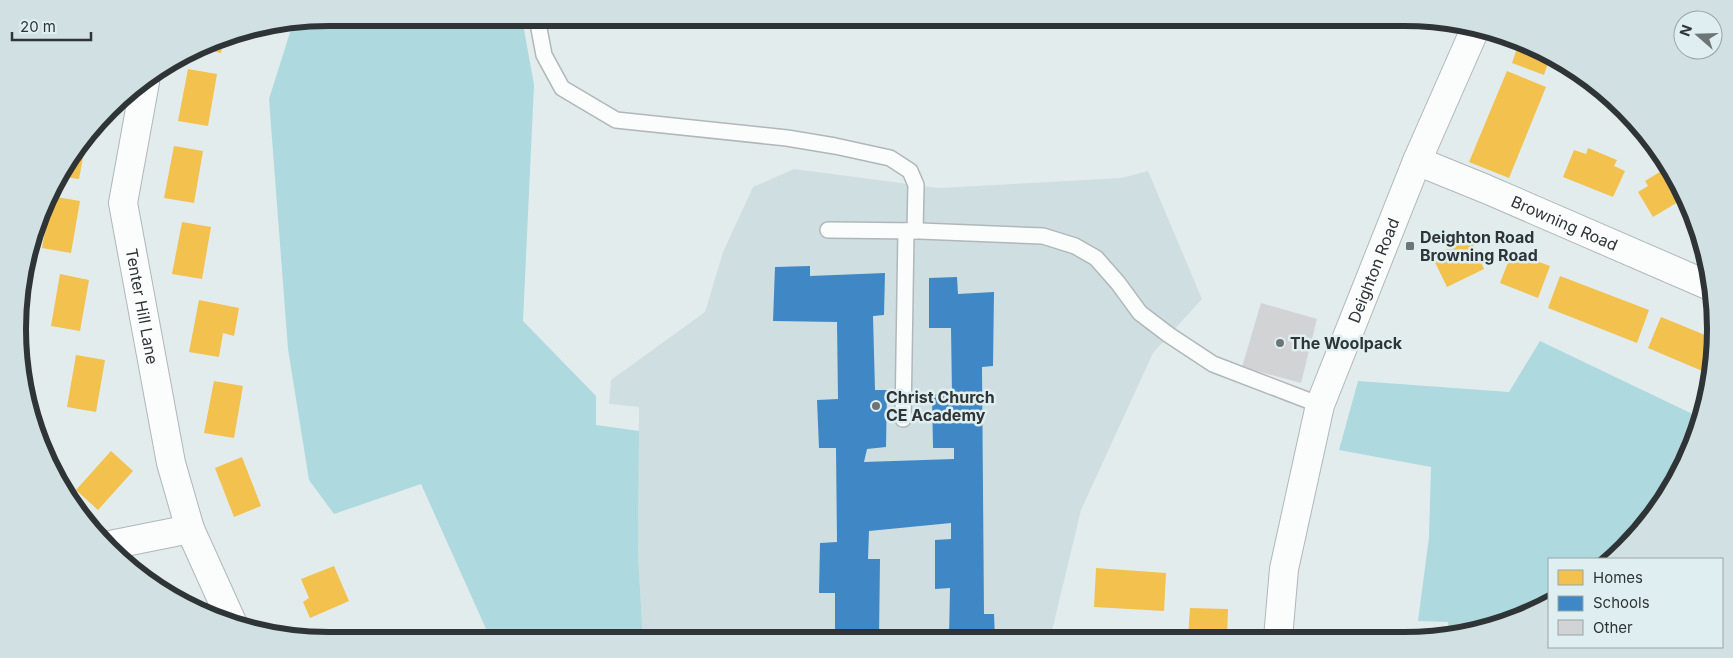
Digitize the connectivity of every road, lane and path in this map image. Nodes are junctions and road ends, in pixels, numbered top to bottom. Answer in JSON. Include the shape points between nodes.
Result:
{"nodes":[{"id":1,"x":539,"y":26,"type":"edge"},
{"id":2,"x":1473,"y":35,"type":"edge"},
{"id":3,"x":145,"y":89,"type":"edge"},
{"id":4,"x":1416,"y":162,"type":"junction"},
{"id":5,"x":828,"y":230,"type":"dead end"},
{"id":6,"x":910,"y":231,"type":"junction"},
{"id":7,"x":1703,"y":283,"type":"edge"},
{"id":8,"x":1320,"y":405,"type":"junction"},
{"id":9,"x":903,"y":419,"type":"dead end"},
{"id":10,"x":190,"y":529,"type":"junction"},
{"id":11,"x":116,"y":544,"type":"edge"},
{"id":12,"x":229,"y":615,"type":"edge"},
{"id":13,"x":1279,"y":632,"type":"edge"}],
"edges":[{"from":1,"to":6,"type":"lane","via":[[544,55],[562,88],[616,120],[787,138],[890,158],[910,171],[916,186]]},
{"from":2,"to":4,"type":"street","name":"Deighton Road"},
{"from":3,"to":10,"type":"street","name":"Tenter Hill Lane","via":[[123,203],[171,463]]},
{"from":4,"to":7,"type":"street","name":"Browning Road"},
{"from":4,"to":8,"type":"street","name":"Deighton Road"},
{"from":5,"to":6,"type":"lane"},
{"from":6,"to":8,"type":"lane","via":[[1043,236],[1075,246],[1096,258],[1140,313],[1176,340],[1214,364]]},
{"from":6,"to":9,"type":"lane"},
{"from":8,"to":13,"type":"street","name":"Deighton Road","via":[[1284,569]]},
{"from":10,"to":11,"type":"street"},
{"from":10,"to":12,"type":"street","name":"Tenter Hill Lane"}]}
